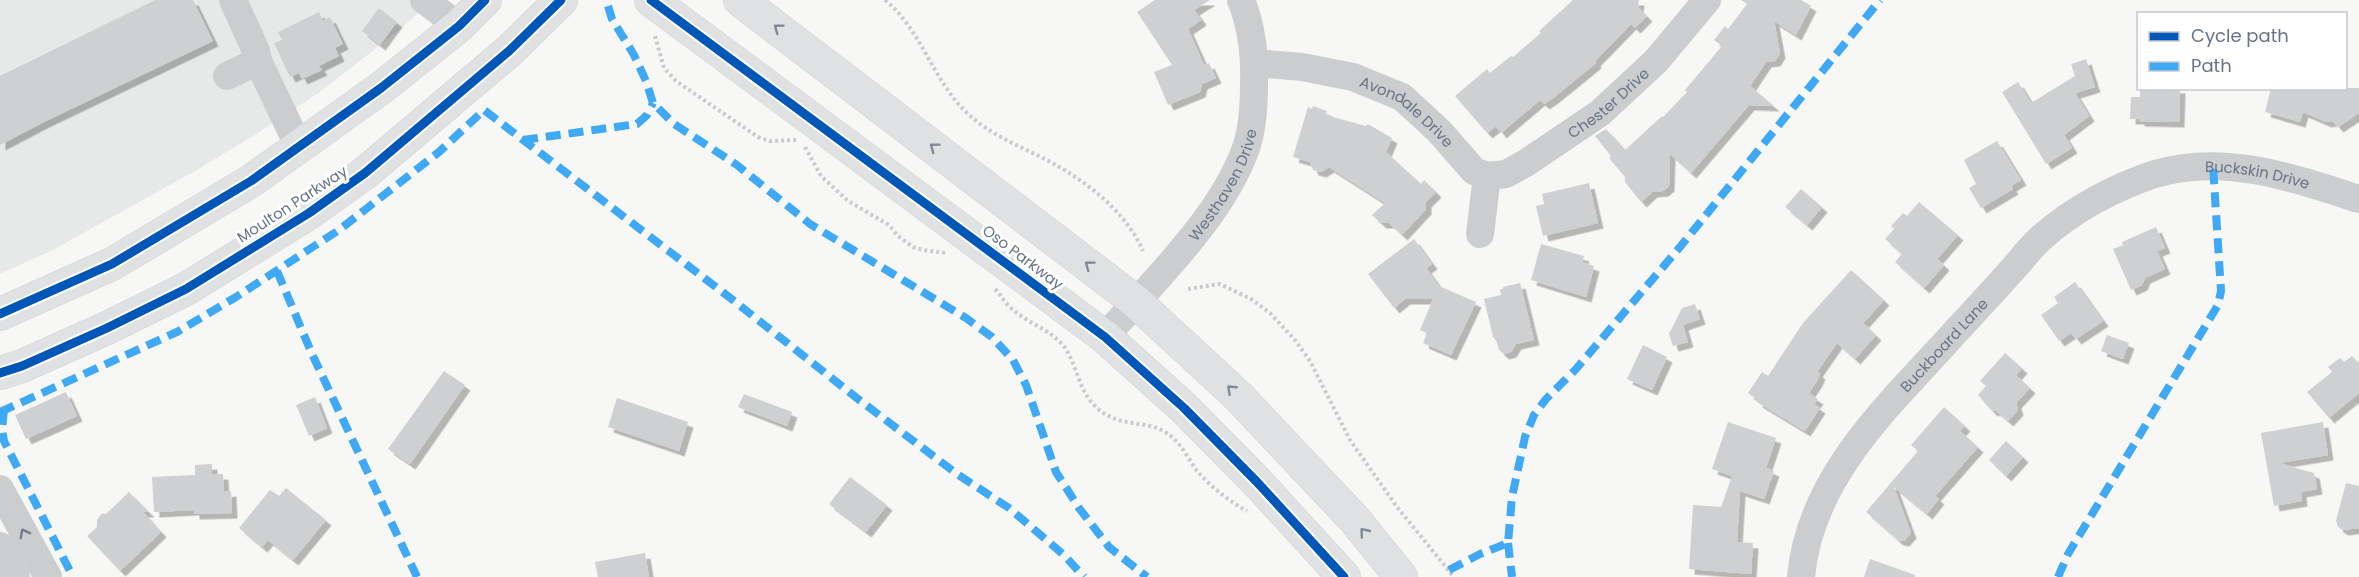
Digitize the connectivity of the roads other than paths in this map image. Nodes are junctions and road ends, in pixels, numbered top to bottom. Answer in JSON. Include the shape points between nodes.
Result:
{"nodes":[{"id":1,"x":232,"y":0,"type":"edge"},
{"id":2,"x":424,"y":0,"type":"edge"},
{"id":3,"x":485,"y":0,"type":"edge"},
{"id":4,"x":561,"y":0,"type":"edge"},
{"id":5,"x":651,"y":0,"type":"edge"},
{"id":6,"x":740,"y":0,"type":"edge"},
{"id":7,"x":1241,"y":0,"type":"edge"},
{"id":8,"x":1707,"y":0,"type":"edge"},
{"id":9,"x":459,"y":26,"type":"junction"},
{"id":10,"x":258,"y":61,"type":"junction"},
{"id":11,"x":1255,"y":63,"type":"junction"},
{"id":12,"x":227,"y":76,"type":"dead end"},
{"id":13,"x":299,"y":147,"type":"junction"},
{"id":14,"x":2156,"y":174,"type":"joint"},
{"id":15,"x":1487,"y":176,"type":"junction"},
{"id":16,"x":2359,"y":199,"type":"edge"},
{"id":17,"x":1480,"y":234,"type":"dead end"},
{"id":18,"x":1136,"y":301,"type":"junction"},
{"id":19,"x":0,"y":314,"type":"edge"},
{"id":20,"x":1105,"y":337,"type":"junction"},
{"id":21,"x":0,"y":372,"type":"edge"},
{"id":22,"x":0,"y":489,"type":"edge"},
{"id":23,"x":0,"y":546,"type":"edge"},
{"id":24,"x":16,"y":577,"type":"edge"},
{"id":25,"x":48,"y":577,"type":"edge"},
{"id":26,"x":1344,"y":577,"type":"edge"},
{"id":27,"x":1401,"y":577,"type":"edge"},
{"id":28,"x":1800,"y":577,"type":"edge"}],
"edges":[{"from":1,"to":10,"type":"street"},
{"from":2,"to":9,"type":"street"},
{"from":3,"to":9,"type":"main road"},
{"from":4,"to":21,"type":"main road","name":"Moulton Parkway","via":[[508,51],[365,173],[309,213],[186,289],[22,366]]},
{"from":5,"to":20,"type":"main road","name":"Oso Parkway"},
{"from":18,"to":6,"type":"main road","one_way":true},
{"from":7,"to":11,"type":"street","name":"Westhaven Drive","via":[[1248,17]]},
{"from":8,"to":15,"type":"street","name":"Chester Drive","via":[[1656,61],[1600,113],[1526,164],[1506,174]]},
{"from":9,"to":13,"type":"main road"},
{"from":10,"to":12,"type":"street"},
{"from":10,"to":13,"type":"street"},
{"from":11,"to":15,"type":"street","name":"Avondale Drive","via":[[1353,77],[1402,97],[1474,171]]},
{"from":11,"to":18,"type":"street","name":"Westhaven Drive","via":[[1253,114],[1246,147],[1232,178],[1218,203]]},
{"from":13,"to":19,"type":"main road","via":[[251,181],[112,264]]},
{"from":14,"to":16,"type":"street","name":"Buckskin Drive","via":[[2204,165],[2248,168]]},
{"from":14,"to":28,"type":"street","name":"Buckboard Lane","via":[[2080,210],[2041,238],[1856,442],[1822,497],[1802,556]]},
{"from":15,"to":17,"type":"street"},
{"from":18,"to":20,"type":"street","name":"Westhaven Drive"},
{"from":27,"to":18,"type":"main road","one_way":true,"via":[[1354,520],[1254,413]]},
{"from":20,"to":26,"type":"main road","name":"Oso Parkway","via":[[1184,408]]},
{"from":25,"to":22,"type":"street","one_way":true},
{"from":23,"to":24,"type":"street"}]}
